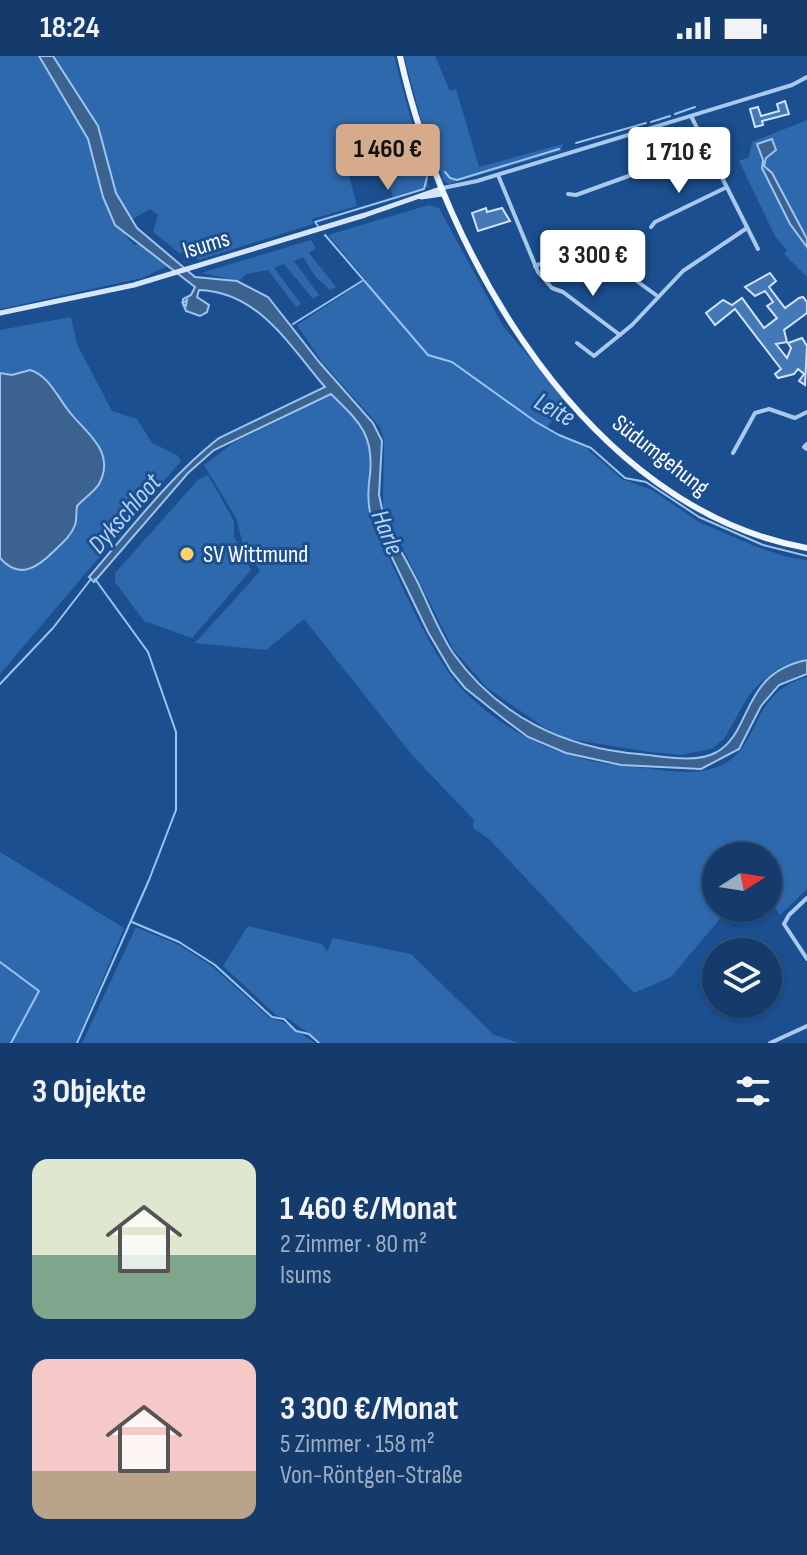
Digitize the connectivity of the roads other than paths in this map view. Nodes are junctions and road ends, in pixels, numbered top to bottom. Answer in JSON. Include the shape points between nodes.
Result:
{"nodes":[{"id":1,"x":400,"y":56,"type":"edge"},
{"id":2,"x":807,"y":77,"type":"edge"},
{"id":3,"x":691,"y":116,"type":"junction"},
{"id":4,"x":706,"y":148,"type":"junction"},
{"id":5,"x":498,"y":175,"type":"junction"},
{"id":6,"x":725,"y":188,"type":"junction"},
{"id":7,"x":441,"y":191,"type":"junction"},
{"id":8,"x":568,"y":194,"type":"dead end"},
{"id":9,"x":651,"y":227,"type":"dead end"},
{"id":10,"x":747,"y":228,"type":"junction"},
{"id":11,"x":588,"y":247,"type":"dead end"},
{"id":12,"x":758,"y":249,"type":"dead end"},
{"id":13,"x":535,"y":266,"type":"junction"},
{"id":14,"x":616,"y":266,"type":"dead end"},
{"id":15,"x":657,"y":296,"type":"junction"},
{"id":16,"x":0,"y":313,"type":"edge"},
{"id":17,"x":620,"y":335,"type":"junction"},
{"id":18,"x":577,"y":343,"type":"dead end"},
{"id":19,"x":807,"y":412,"type":"edge"},
{"id":20,"x":733,"y":453,"type":"dead end"},
{"id":21,"x":807,"y":548,"type":"edge"},
{"id":22,"x":807,"y":898,"type":"edge"},
{"id":23,"x":807,"y":959,"type":"edge"},
{"id":24,"x":807,"y":1026,"type":"edge"},
{"id":25,"x":770,"y":1043,"type":"edge"}],
"edges":[{"from":1,"to":7,"type":"main road"},
{"from":2,"to":3,"type":"street"},
{"from":3,"to":4,"type":"street"},
{"from":3,"to":5,"type":"street"},
{"from":4,"to":6,"type":"street"},
{"from":4,"to":8,"type":"street"},
{"from":5,"to":7,"type":"street"},
{"from":5,"to":13,"type":"street"},
{"from":6,"to":9,"type":"street"},
{"from":6,"to":10,"type":"street"},
{"from":7,"to":16,"type":"main road","name":"Isums","via":[[172,274]]},
{"from":7,"to":21,"type":"main road","name":"Südumgehung","via":[[506,317],[578,408],[673,492],[757,535]]},
{"from":10,"to":12,"type":"street"},
{"from":10,"to":15,"type":"street","via":[[683,271]]},
{"from":11,"to":13,"type":"street"},
{"from":13,"to":17,"type":"street","via":[[552,288]]},
{"from":14,"to":15,"type":"street"},
{"from":15,"to":17,"type":"street"},
{"from":17,"to":18,"type":"street","via":[[594,356]]},
{"from":19,"to":20,"type":"street","via":[[795,418],[760,411],[750,418]]},
{"from":22,"to":23,"type":"street","via":[[784,924]]},
{"from":24,"to":25,"type":"street"}]}
